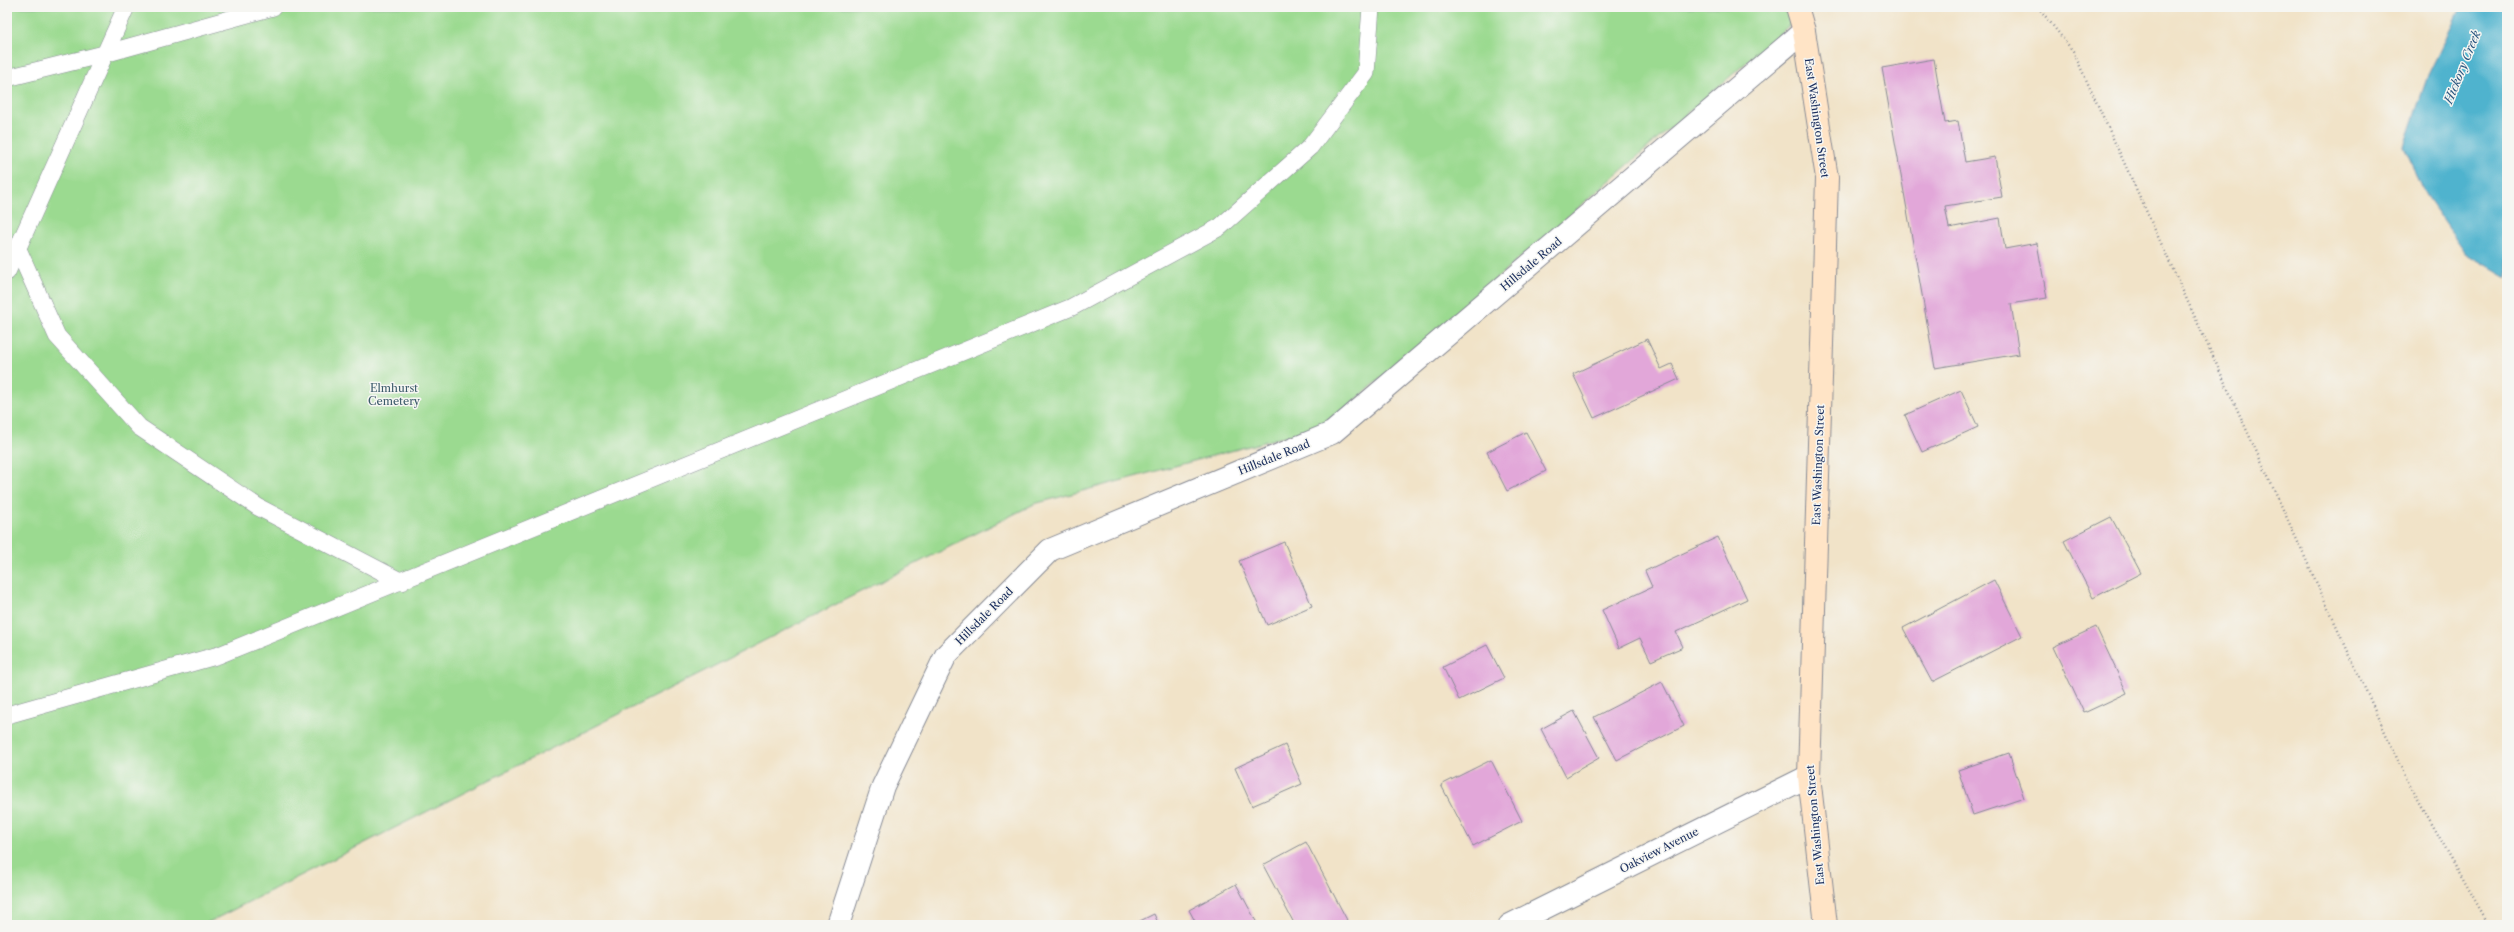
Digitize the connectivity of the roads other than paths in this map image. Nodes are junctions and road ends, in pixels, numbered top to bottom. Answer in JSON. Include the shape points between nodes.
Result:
{"nodes":[{"id":1,"x":126,"y":7,"type":"edge"},
{"id":2,"x":274,"y":7,"type":"edge"},
{"id":3,"x":1371,"y":7,"type":"edge"},
{"id":4,"x":1798,"y":7,"type":"edge"},
{"id":5,"x":1804,"y":31,"type":"junction"},
{"id":6,"x":104,"y":54,"type":"junction"},
{"id":7,"x":7,"y":78,"type":"edge"},
{"id":8,"x":18,"y":249,"type":"junction"},
{"id":9,"x":7,"y":272,"type":"edge"},
{"id":10,"x":402,"y":582,"type":"junction"},
{"id":11,"x":7,"y":715,"type":"edge"},
{"id":12,"x":1809,"y":776,"type":"junction"},
{"id":13,"x":838,"y":925,"type":"edge"},
{"id":14,"x":1510,"y":925,"type":"edge"},
{"id":15,"x":1826,"y":925,"type":"edge"}],
"edges":[{"from":1,"to":6,"type":"lane"},
{"from":2,"to":6,"type":"lane"},
{"from":3,"to":10,"type":"lane","via":[[1366,73],[1310,147],[1220,226],[1072,307]]},
{"from":4,"to":5,"type":"street","name":"East Washington Street"},
{"from":5,"to":12,"type":"street","name":"East Washington Street","via":[[1826,178]]},
{"from":5,"to":13,"type":"street","name":"Hillsdale Road","via":[[1332,433],[1050,550],[946,655],[883,786]]},
{"from":6,"to":7,"type":"lane"},
{"from":6,"to":8,"type":"lane"},
{"from":8,"to":9,"type":"lane"},
{"from":8,"to":10,"type":"lane","via":[[57,336],[140,426],[258,507]]},
{"from":10,"to":11,"type":"lane","via":[[219,655]]},
{"from":12,"to":14,"type":"street","name":"Oakview Avenue"},
{"from":12,"to":15,"type":"street","name":"East Washington Street"}]}
